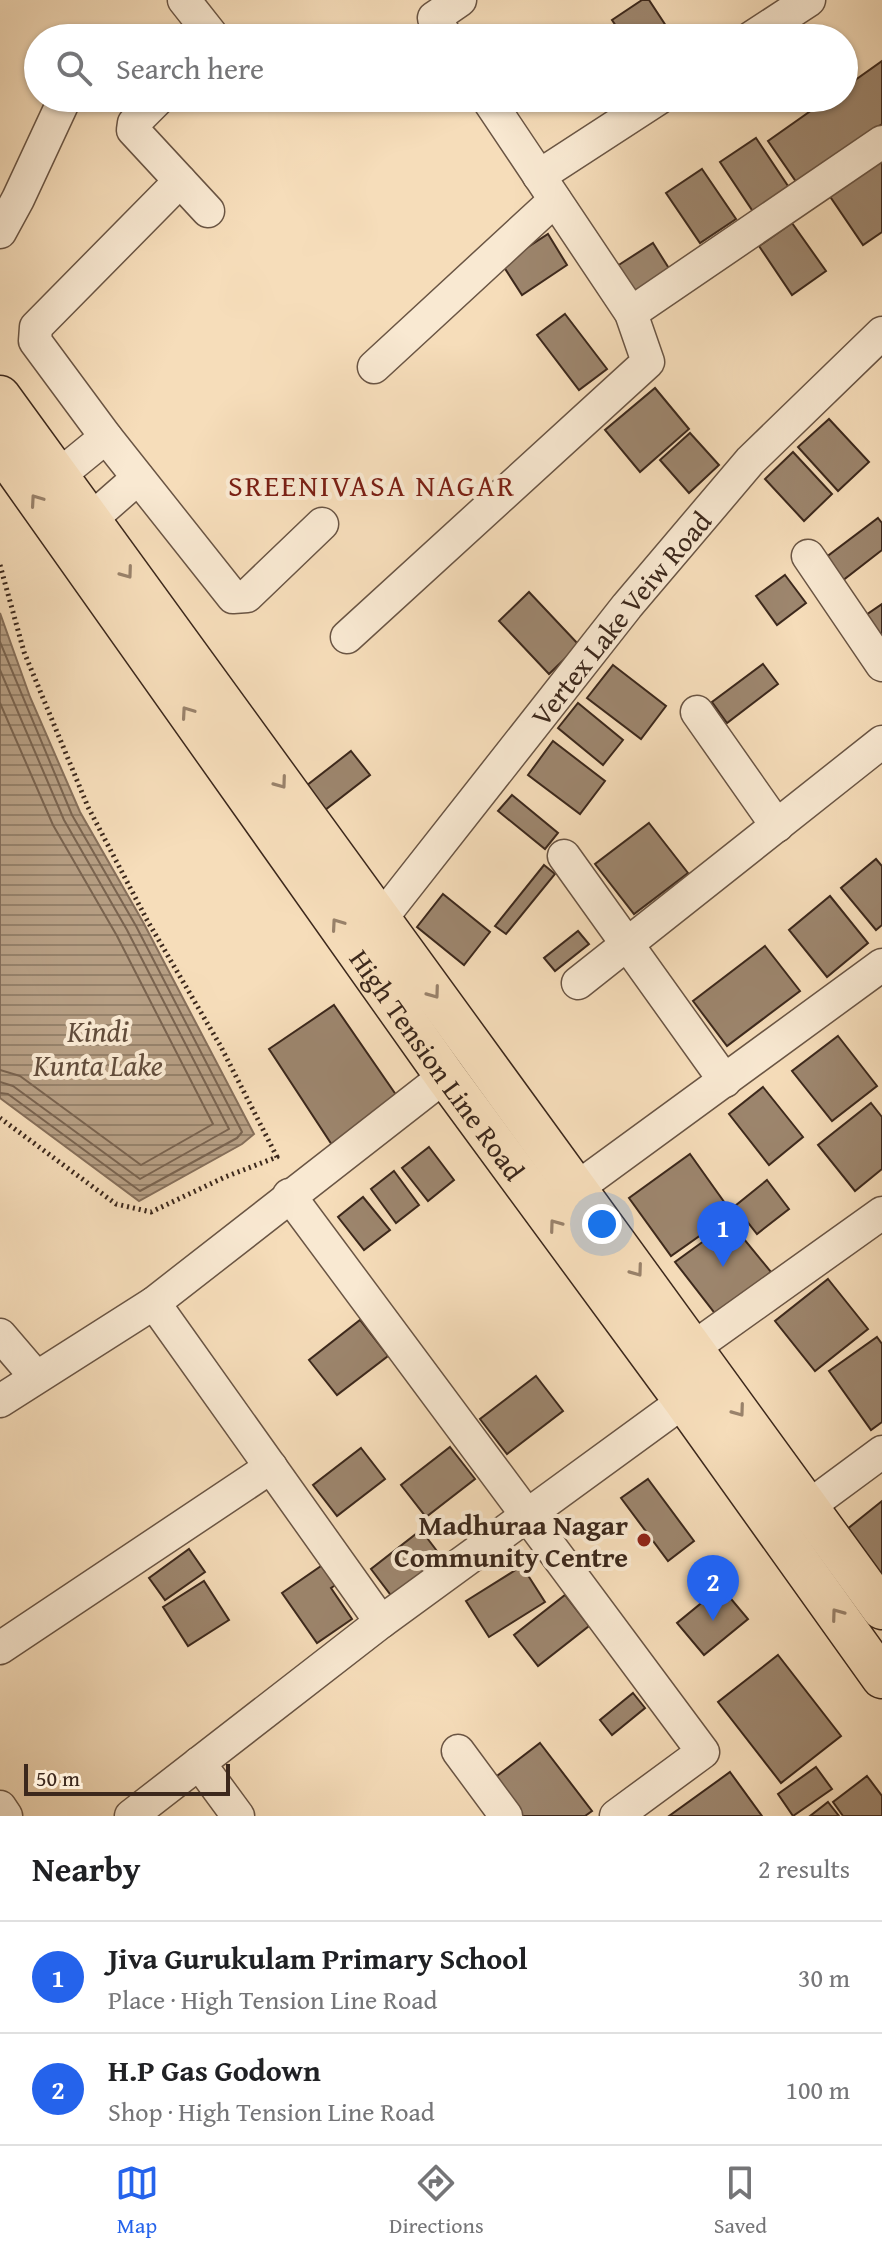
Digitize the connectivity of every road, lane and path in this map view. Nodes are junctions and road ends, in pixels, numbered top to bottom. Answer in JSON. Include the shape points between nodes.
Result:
{"nodes":[{"id":1,"x":184,"y":0,"type":"edge"},
{"id":2,"x":460,"y":0,"type":"edge"},
{"id":3,"x":809,"y":0,"type":"edge"},
{"id":4,"x":203,"y":24,"type":"edge"},
{"id":5,"x":438,"y":24,"type":"edge"},
{"id":6,"x":772,"y":24,"type":"edge"},
{"id":7,"x":58,"y":112,"type":"edge"},
{"id":8,"x":145,"y":112,"type":"edge"},
{"id":9,"x":496,"y":112,"type":"edge"},
{"id":10,"x":642,"y":112,"type":"edge"},
{"id":11,"x":882,"y":142,"type":"edge"},
{"id":12,"x":180,"y":181,"type":"junction"},
{"id":13,"x":547,"y":188,"type":"junction"},
{"id":14,"x":208,"y":211,"type":"dead end"},
{"id":15,"x":0,"y":232,"type":"edge"},
{"id":16,"x":631,"y":313,"type":"junction"},
{"id":17,"x":882,"y":333,"type":"edge"},
{"id":18,"x":374,"y":367,"type":"dead end"},
{"id":19,"x":0,"y":396,"type":"edge"},
{"id":20,"x":106,"y":437,"type":"junction"},
{"id":21,"x":0,"y":448,"type":"edge"},
{"id":22,"x":57,"y":477,"type":"junction"},
{"id":23,"x":138,"y":478,"type":"junction"},
{"id":24,"x":89,"y":521,"type":"junction"},
{"id":25,"x":322,"y":524,"type":"dead end"},
{"id":26,"x":808,"y":556,"type":"dead end"},
{"id":27,"x":0,"y":565,"type":"edge"},
{"id":28,"x":347,"y":637,"type":"dead end"},
{"id":29,"x":882,"y":665,"type":"edge"},
{"id":30,"x":697,"y":712,"type":"dead end"},
{"id":31,"x":882,"y":742,"type":"edge"},
{"id":32,"x":777,"y":826,"type":"junction"},
{"id":33,"x":564,"y":856,"type":"dead end"},
{"id":34,"x":380,"y":920,"type":"junction"},
{"id":35,"x":627,"y":945,"type":"junction"},
{"id":36,"x":882,"y":965,"type":"edge"},
{"id":37,"x":578,"y":983,"type":"dead end"},
{"id":38,"x":445,"y":1076,"type":"junction"},
{"id":39,"x":725,"y":1081,"type":"junction"},
{"id":40,"x":0,"y":1118,"type":"edge"},
{"id":41,"x":577,"y":1188,"type":"junction"},
{"id":42,"x":289,"y":1195,"type":"junction"},
{"id":43,"x":882,"y":1213,"type":"edge"},
{"id":44,"x":154,"y":1303,"type":"junction"},
{"id":45,"x":0,"y":1335,"type":"edge"},
{"id":46,"x":693,"y":1348,"type":"junction"},
{"id":47,"x":36,"y":1377,"type":"junction"},
{"id":48,"x":0,"y":1401,"type":"edge"},
{"id":49,"x":684,"y":1401,"type":"junction"},
{"id":50,"x":882,"y":1452,"type":"edge"},
{"id":51,"x":271,"y":1467,"type":"junction"},
{"id":52,"x":809,"y":1506,"type":"junction"},
{"id":53,"x":527,"y":1515,"type":"junction"},
{"id":54,"x":882,"y":1609,"type":"edge"},
{"id":55,"x":381,"y":1622,"type":"junction"},
{"id":56,"x":0,"y":1648,"type":"edge"},
{"id":57,"x":882,"y":1678,"type":"edge"},
{"id":58,"x":458,"y":1751,"type":"dead end"},
{"id":59,"x":199,"y":1763,"type":"junction"},
{"id":60,"x":0,"y":1807,"type":"edge"},
{"id":61,"x":6,"y":1816,"type":"edge"},
{"id":62,"x":131,"y":1816,"type":"edge"},
{"id":63,"x":238,"y":1816,"type":"edge"},
{"id":64,"x":506,"y":1816,"type":"edge"},
{"id":65,"x":616,"y":1816,"type":"edge"}],
"edges":[{"from":1,"to":4,"type":"street"},
{"from":2,"to":5,"type":"street","via":[[434,18]]},
{"from":3,"to":6,"type":"street"},
{"from":7,"to":15,"type":"street"},
{"from":8,"to":12,"type":"street","via":[[133,130]]},
{"from":9,"to":13,"type":"street"},
{"from":10,"to":13,"type":"street"},
{"from":11,"to":16,"type":"street"},
{"from":12,"to":14,"type":"street"},
{"from":12,"to":20,"type":"street","via":[[34,330],[35,341]]},
{"from":13,"to":16,"type":"street"},
{"from":13,"to":18,"type":"street"},
{"from":16,"to":28,"type":"street","via":[[648,362]]},
{"from":17,"to":34,"type":"street","name":"Vertex Lake Veiw Road","via":[[750,461],[617,619]]},
{"from":19,"to":22,"type":"main road","name":"High Tension Line Road"},
{"from":20,"to":22,"type":"street"},
{"from":20,"to":23,"type":"street"},
{"from":38,"to":21,"type":"main road","name":"High Tension Line Road","one_way":true},
{"from":22,"to":24,"type":"main road","name":"High Tension Line Road"},
{"from":23,"to":24,"type":"street"},
{"from":23,"to":25,"type":"street","via":[[233,597],[247,596]]},
{"from":24,"to":34,"type":"main road","name":"High Tension Line Road","one_way":true},
{"from":26,"to":29,"type":"street"},
{"from":27,"to":40,"type":"path","via":[[24,652],[88,807],[277,1157],[151,1212],[116,1204]]},
{"from":30,"to":32,"type":"street"},
{"from":31,"to":32,"type":"street"},
{"from":32,"to":35,"type":"street"},
{"from":33,"to":35,"type":"street"},
{"from":34,"to":41,"type":"main road","name":"High Tension Line Road","one_way":true},
{"from":35,"to":37,"type":"street"},
{"from":35,"to":39,"type":"street"},
{"from":36,"to":39,"type":"street"},
{"from":38,"to":42,"type":"street"},
{"from":49,"to":38,"type":"main road","name":"High Tension Line Road","one_way":true},
{"from":39,"to":41,"type":"street"},
{"from":41,"to":46,"type":"main road","name":"High Tension Line Road","one_way":true},
{"from":42,"to":44,"type":"street"},
{"from":42,"to":53,"type":"street"},
{"from":43,"to":46,"type":"street"},
{"from":44,"to":47,"type":"street"},
{"from":44,"to":51,"type":"street"},
{"from":45,"to":47,"type":"street"},
{"from":46,"to":52,"type":"main road","name":"High Tension Line Road","one_way":true},
{"from":47,"to":48,"type":"street"},
{"from":49,"to":53,"type":"street"},
{"from":57,"to":49,"type":"main road","name":"High Tension Line Road","one_way":true},
{"from":50,"to":52,"type":"street"},
{"from":51,"to":55,"type":"street"},
{"from":51,"to":56,"type":"street"},
{"from":52,"to":54,"type":"main road","name":"High Tension Line Road"},
{"from":53,"to":55,"type":"street"},
{"from":53,"to":65,"type":"street","via":[[703,1752]]},
{"from":55,"to":59,"type":"street"},
{"from":58,"to":64,"type":"street"},
{"from":59,"to":62,"type":"street"},
{"from":59,"to":63,"type":"street"},
{"from":60,"to":61,"type":"street"}]}
